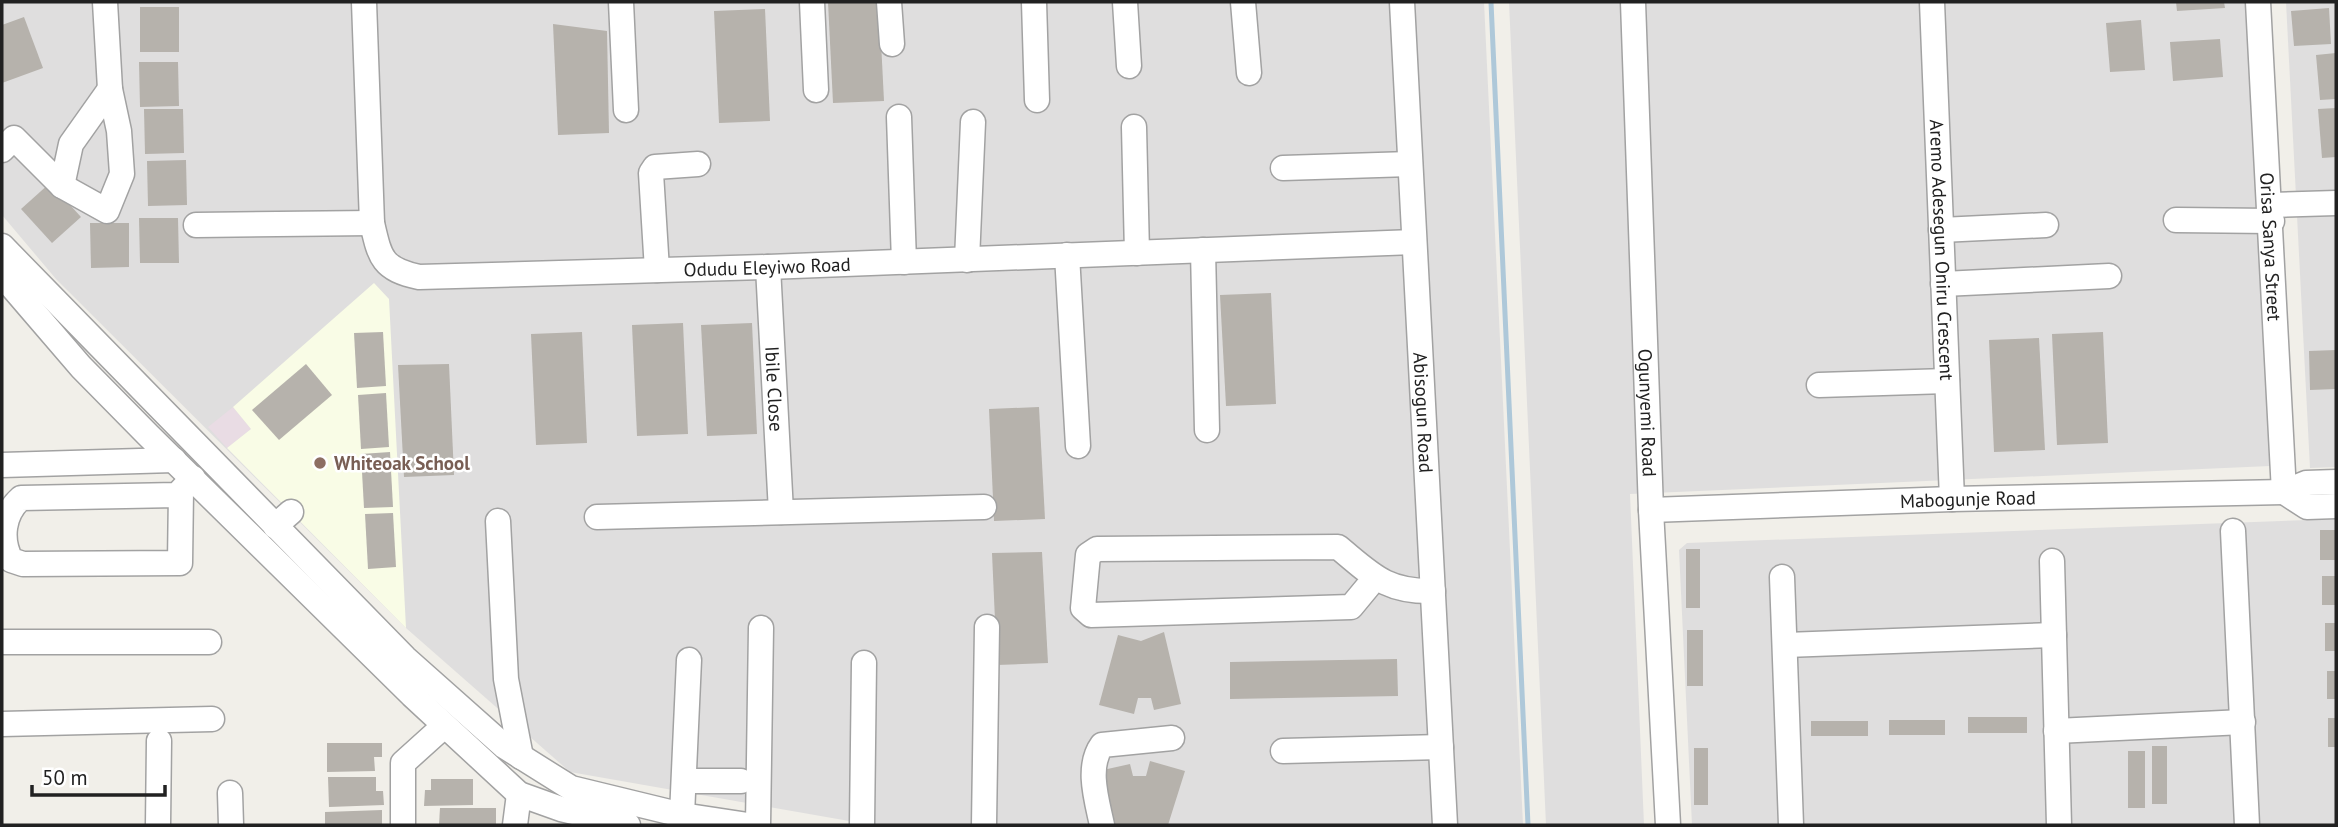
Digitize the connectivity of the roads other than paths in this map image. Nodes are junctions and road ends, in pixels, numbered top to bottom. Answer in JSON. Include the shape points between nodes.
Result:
{"nodes":[{"id":1,"x":105,"y":2,"type":"edge"},
{"id":2,"x":364,"y":2,"type":"edge"},
{"id":3,"x":621,"y":2,"type":"edge"},
{"id":4,"x":812,"y":2,"type":"edge"},
{"id":5,"x":889,"y":2,"type":"edge"},
{"id":6,"x":1034,"y":2,"type":"edge"},
{"id":7,"x":1125,"y":2,"type":"edge"},
{"id":8,"x":1243,"y":2,"type":"edge"},
{"id":9,"x":1402,"y":2,"type":"edge"},
{"id":10,"x":1633,"y":2,"type":"edge"},
{"id":11,"x":1932,"y":2,"type":"edge"},
{"id":12,"x":2258,"y":2,"type":"edge"},
{"id":13,"x":892,"y":44,"type":"dead end"},
{"id":14,"x":1129,"y":66,"type":"dead end"},
{"id":15,"x":1249,"y":73,"type":"dead end"},
{"id":16,"x":110,"y":89,"type":"junction"},
{"id":17,"x":816,"y":90,"type":"dead end"},
{"id":18,"x":1037,"y":100,"type":"dead end"},
{"id":19,"x":626,"y":110,"type":"dead end"},
{"id":20,"x":899,"y":117,"type":"dead end"},
{"id":21,"x":973,"y":122,"type":"dead end"},
{"id":22,"x":1134,"y":127,"type":"dead end"},
{"id":23,"x":2,"y":150,"type":"edge"},
{"id":24,"x":698,"y":164,"type":"dead end"},
{"id":25,"x":1410,"y":164,"type":"junction"},
{"id":26,"x":1283,"y":168,"type":"dead end"},
{"id":27,"x":62,"y":186,"type":"junction"},
{"id":28,"x":2336,"y":203,"type":"edge"},
{"id":29,"x":2271,"y":213,"type":"junction"},
{"id":30,"x":2176,"y":220,"type":"dead end"},
{"id":31,"x":372,"y":223,"type":"junction"},
{"id":32,"x":2046,"y":225,"type":"dead end"},
{"id":33,"x":196,"y":226,"type":"dead end"},
{"id":34,"x":1941,"y":230,"type":"junction"},
{"id":35,"x":1414,"y":242,"type":"junction"},
{"id":36,"x":2,"y":246,"type":"edge"},
{"id":37,"x":1203,"y":250,"type":"junction"},
{"id":38,"x":1137,"y":253,"type":"junction"},
{"id":39,"x":1068,"y":256,"type":"junction"},
{"id":40,"x":967,"y":260,"type":"junction"},
{"id":41,"x":904,"y":262,"type":"junction"},
{"id":42,"x":768,"y":267,"type":"junction"},
{"id":43,"x":657,"y":270,"type":"junction"},
{"id":44,"x":2,"y":275,"type":"edge"},
{"id":45,"x":2109,"y":276,"type":"dead end"},
{"id":46,"x":1943,"y":284,"type":"junction"},
{"id":47,"x":2,"y":301,"type":"edge"},
{"id":48,"x":99,"y":348,"type":"junction"},
{"id":49,"x":81,"y":367,"type":"junction"},
{"id":50,"x":1947,"y":381,"type":"junction"},
{"id":51,"x":1819,"y":385,"type":"dead end"},
{"id":52,"x":1207,"y":429,"type":"dead end"},
{"id":53,"x":1078,"y":446,"type":"dead end"},
{"id":54,"x":174,"y":460,"type":"junction"},
{"id":55,"x":2,"y":465,"type":"edge"},
{"id":56,"x":2336,"y":482,"type":"edge"},
{"id":57,"x":187,"y":485,"type":"junction"},
{"id":58,"x":2284,"y":492,"type":"junction"},
{"id":59,"x":1952,"y":499,"type":"junction"},
{"id":60,"x":2336,"y":506,"type":"edge"},
{"id":61,"x":984,"y":507,"type":"dead end"},
{"id":62,"x":1651,"y":510,"type":"junction"},
{"id":63,"x":781,"y":512,"type":"junction"},
{"id":64,"x":597,"y":517,"type":"dead end"},
{"id":65,"x":498,"y":521,"type":"dead end"},
{"id":66,"x":2233,"y":531,"type":"dead end"},
{"id":67,"x":2052,"y":561,"type":"dead end"},
{"id":68,"x":1782,"y":577,"type":"dead end"},
{"id":69,"x":1375,"y":578,"type":"junction"},
{"id":70,"x":1433,"y":591,"type":"junction"},
{"id":71,"x":987,"y":627,"type":"dead end"},
{"id":72,"x":761,"y":628,"type":"dead end"},
{"id":73,"x":2054,"y":635,"type":"junction"},
{"id":74,"x":2,"y":642,"type":"edge"},
{"id":75,"x":208,"y":642,"type":"dead end"},
{"id":76,"x":1786,"y":645,"type":"junction"},
{"id":77,"x":689,"y":660,"type":"dead end"},
{"id":78,"x":864,"y":663,"type":"dead end"},
{"id":79,"x":212,"y":719,"type":"dead end"},
{"id":80,"x":2243,"y":722,"type":"junction"},
{"id":81,"x":2,"y":724,"type":"edge"},
{"id":82,"x":444,"y":726,"type":"junction"},
{"id":83,"x":2056,"y":732,"type":"junction"},
{"id":84,"x":1172,"y":738,"type":"dead end"},
{"id":85,"x":159,"y":741,"type":"dead end"},
{"id":86,"x":1441,"y":747,"type":"junction"},
{"id":87,"x":1283,"y":751,"type":"dead end"},
{"id":88,"x":521,"y":757,"type":"junction"},
{"id":89,"x":685,"y":780,"type":"junction"},
{"id":90,"x":741,"y":781,"type":"dead end"},
{"id":91,"x":230,"y":793,"type":"dead end"},
{"id":92,"x":519,"y":794,"type":"junction"},
{"id":93,"x":682,"y":815,"type":"junction"},
{"id":94,"x":158,"y":825,"type":"edge"},
{"id":95,"x":232,"y":825,"type":"edge"},
{"id":96,"x":403,"y":825,"type":"edge"},
{"id":97,"x":515,"y":825,"type":"edge"},
{"id":98,"x":628,"y":825,"type":"edge"},
{"id":99,"x":748,"y":825,"type":"edge"},
{"id":100,"x":758,"y":825,"type":"edge"},
{"id":101,"x":862,"y":825,"type":"edge"},
{"id":102,"x":984,"y":825,"type":"edge"},
{"id":103,"x":1102,"y":825,"type":"edge"},
{"id":104,"x":1445,"y":825,"type":"edge"},
{"id":105,"x":1668,"y":825,"type":"edge"},
{"id":106,"x":1791,"y":825,"type":"edge"},
{"id":107,"x":2059,"y":825,"type":"edge"},
{"id":108,"x":2247,"y":825,"type":"edge"}],
"edges":[{"from":1,"to":16,"type":"street"},
{"from":2,"to":31,"type":"street","name":"Odudu Eleyiwo Road"},
{"from":3,"to":19,"type":"street"},
{"from":4,"to":17,"type":"street"},
{"from":5,"to":13,"type":"street"},
{"from":6,"to":18,"type":"street"},
{"from":7,"to":14,"type":"street"},
{"from":8,"to":15,"type":"street"},
{"from":9,"to":25,"type":"street","name":"Abisogun Road"},
{"from":10,"to":62,"type":"street","name":"Ogunyemi Road"},
{"from":11,"to":34,"type":"street","name":"Aremo Adesegun Oniru Crescent"},
{"from":12,"to":29,"type":"street","name":"Orisa Sanya Street"},
{"from":16,"to":27,"type":"street","via":[[71,144]]},
{"from":16,"to":27,"type":"street","via":[[122,174],[107,211]]},
{"from":20,"to":41,"type":"street"},
{"from":21,"to":40,"type":"street"},
{"from":22,"to":38,"type":"street"},
{"from":23,"to":27,"type":"street","via":[[14,138]]},
{"from":24,"to":43,"type":"street","via":[[655,167],[651,173]]},
{"from":25,"to":26,"type":"street"},
{"from":25,"to":35,"type":"street","name":"Abisogun Road"},
{"from":28,"to":29,"type":"street"},
{"from":29,"to":30,"type":"street"},
{"from":29,"to":58,"type":"street","name":"Orisa Sanya Street"},
{"from":31,"to":33,"type":"street"},
{"from":31,"to":43,"type":"street","name":"Odudu Eleyiwo Road","via":[[380,256],[396,272],[419,277]]},
{"from":32,"to":34,"type":"street"},
{"from":34,"to":46,"type":"street","name":"Aremo Adesegun Oniru Crescent"},
{"from":35,"to":37,"type":"street","name":"Odudu Eleyiwo Road"},
{"from":35,"to":70,"type":"street","name":"Abisogun Road"},
{"from":36,"to":48,"type":"street"},
{"from":37,"to":38,"type":"street","name":"Odudu Eleyiwo Road"},
{"from":37,"to":52,"type":"street"},
{"from":38,"to":39,"type":"street","name":"Odudu Eleyiwo Road"},
{"from":39,"to":40,"type":"street","name":"Odudu Eleyiwo Road"},
{"from":39,"to":53,"type":"street"},
{"from":40,"to":41,"type":"street","name":"Odudu Eleyiwo Road"},
{"from":41,"to":42,"type":"street","name":"Odudu Eleyiwo Road"},
{"from":42,"to":43,"type":"street","name":"Odudu Eleyiwo Road"},
{"from":42,"to":63,"type":"street","name":"Ibile Close"},
{"from":44,"to":49,"type":"street"},
{"from":45,"to":46,"type":"street"},
{"from":46,"to":50,"type":"street","name":"Aremo Adesegun Oniru Crescent"},
{"from":47,"to":49,"type":"street"},
{"from":48,"to":49,"type":"street"},
{"from":48,"to":88,"type":"street","via":[[283,519],[405,658]]},
{"from":49,"to":54,"type":"street"},
{"from":50,"to":51,"type":"street"},
{"from":50,"to":59,"type":"street","name":"Aremo Adesegun Oniru Crescent"},
{"from":54,"to":55,"type":"street"},
{"from":54,"to":57,"type":"street"},
{"from":56,"to":58,"type":"street","name":"Mabogunje Road","via":[[2306,483]]},
{"from":57,"to":57,"type":"street","via":[[177,495],[21,498],[6,518],[4,549],[11,560],[23,564],[180,563]]},
{"from":57,"to":82,"type":"street"},
{"from":58,"to":59,"type":"street","name":"Mabogunje Road"},
{"from":58,"to":60,"type":"street","name":"Mabogunje Road","via":[[2307,507]]},
{"from":59,"to":62,"type":"street","name":"Mabogunje Road"},
{"from":61,"to":63,"type":"street"},
{"from":62,"to":105,"type":"street","name":"Ogunyemi Road"},
{"from":63,"to":64,"type":"street"},
{"from":65,"to":88,"type":"street","via":[[506,679]]},
{"from":66,"to":80,"type":"street"},
{"from":67,"to":73,"type":"street"},
{"from":68,"to":76,"type":"street"},
{"from":69,"to":69,"type":"street","via":[[1338,547],[1097,549],[1088,555],[1083,608],[1091,615],[1351,607]]},
{"from":69,"to":70,"type":"street","via":[[1405,592]]},
{"from":70,"to":86,"type":"street","name":"Abisogun Road"},
{"from":71,"to":102,"type":"street"},
{"from":72,"to":100,"type":"street"},
{"from":73,"to":76,"type":"street"},
{"from":73,"to":83,"type":"street"},
{"from":74,"to":75,"type":"street"},
{"from":76,"to":106,"type":"street"},
{"from":77,"to":89,"type":"street"},
{"from":78,"to":101,"type":"street"},
{"from":79,"to":81,"type":"street"},
{"from":80,"to":83,"type":"street"},
{"from":80,"to":108,"type":"street"},
{"from":82,"to":92,"type":"street"},
{"from":82,"to":96,"type":"street","via":[[403,763]]},
{"from":83,"to":107,"type":"street"},
{"from":84,"to":103,"type":"street","via":[[1102,745],[1097,751],[1094,784]]},
{"from":85,"to":94,"type":"street"},
{"from":86,"to":87,"type":"street"},
{"from":86,"to":104,"type":"street","name":"Abisogun Road"},
{"from":88,"to":93,"type":"street","via":[[571,788]]},
{"from":89,"to":90,"type":"street"},
{"from":89,"to":93,"type":"street"},
{"from":91,"to":95,"type":"street"},
{"from":92,"to":97,"type":"street"},
{"from":92,"to":98,"type":"street"},
{"from":93,"to":99,"type":"street"}]}
